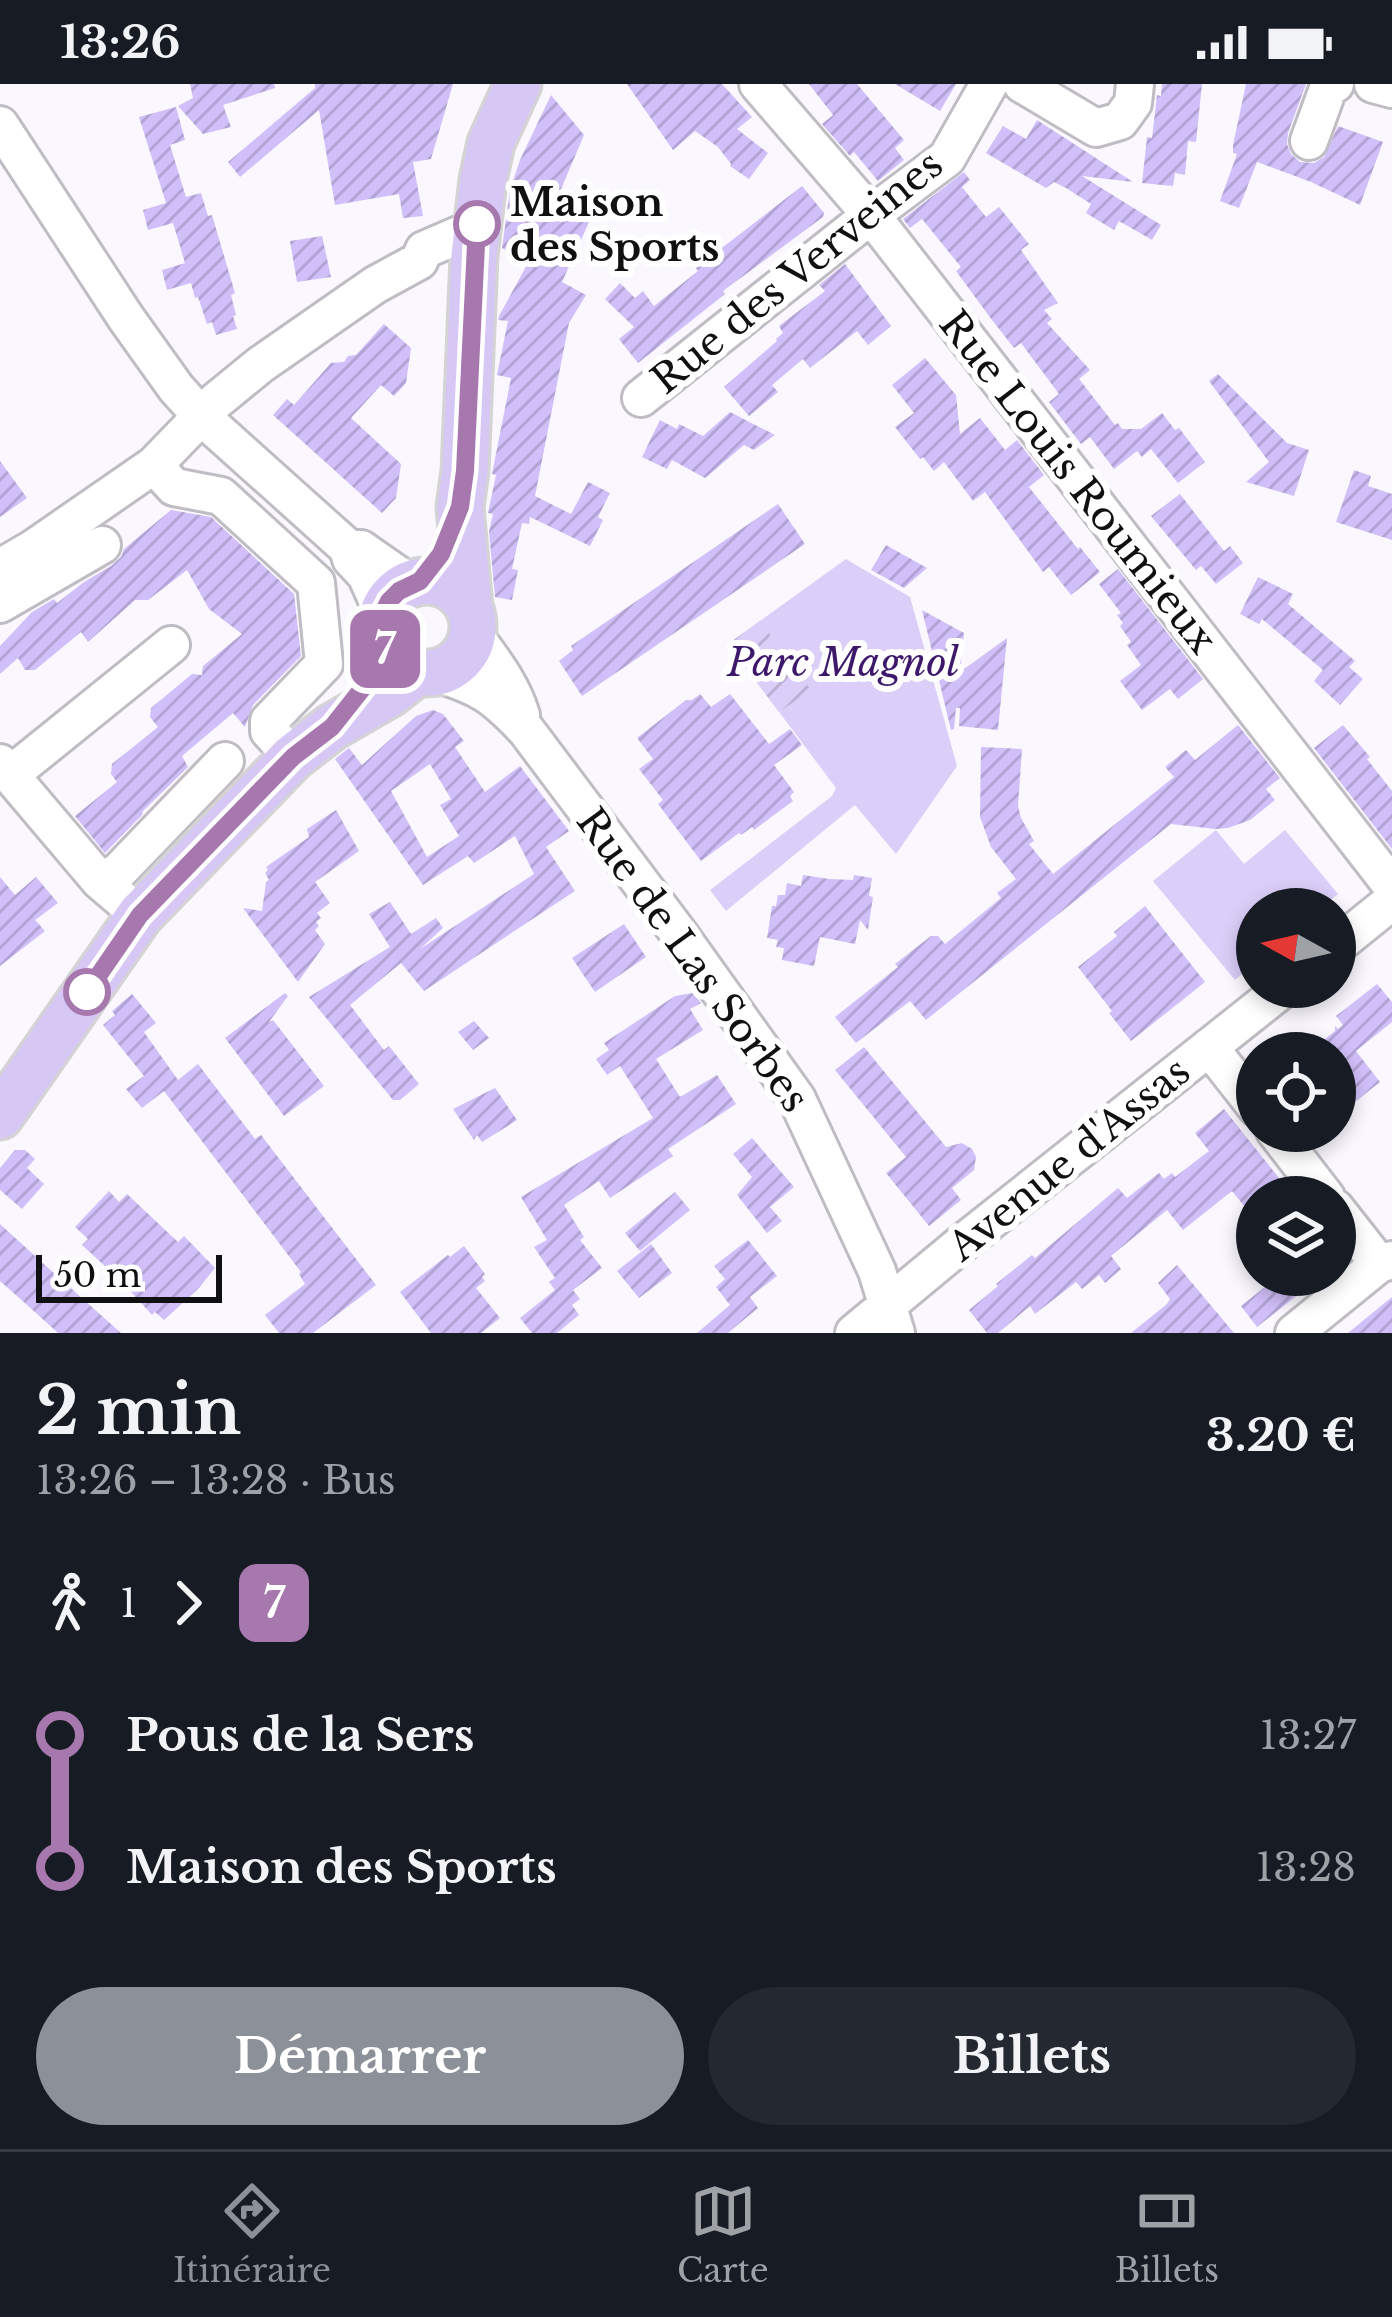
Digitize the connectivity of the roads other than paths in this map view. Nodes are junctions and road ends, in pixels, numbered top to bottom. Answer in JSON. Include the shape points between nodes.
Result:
{"nodes":[{"id":1,"x":518,"y":84,"type":"edge"},
{"id":2,"x":758,"y":84,"type":"edge"},
{"id":3,"x":989,"y":84,"type":"edge"},
{"id":4,"x":1022,"y":84,"type":"edge"},
{"id":5,"x":1135,"y":84,"type":"edge"},
{"id":6,"x":1335,"y":84,"type":"edge"},
{"id":7,"x":1373,"y":84,"type":"edge"},
{"id":8,"x":1392,"y":89,"type":"edge"},
{"id":9,"x":0,"y":125,"type":"edge"},
{"id":10,"x":1309,"y":141,"type":"dead end"},
{"id":11,"x":871,"y":214,"type":"junction"},
{"id":12,"x":475,"y":254,"type":"junction"},
{"id":13,"x":641,"y":398,"type":"dead end"},
{"id":14,"x":202,"y":417,"type":"junction"},
{"id":15,"x":154,"y":465,"type":"junction"},
{"id":16,"x":460,"y":507,"type":"junction"},
{"id":17,"x":102,"y":545,"type":"dead end"},
{"id":18,"x":0,"y":568,"type":"edge"},
{"id":19,"x":0,"y":604,"type":"edge"},
{"id":20,"x":471,"y":621,"type":"junction"},
{"id":21,"x":408,"y":629,"type":"junction"},
{"id":22,"x":171,"y":645,"type":"dead end"},
{"id":23,"x":526,"y":730,"type":"junction"},
{"id":24,"x":293,"y":757,"type":"junction"},
{"id":25,"x":225,"y":761,"type":"dead end"},
{"id":26,"x":5,"y":770,"type":"edge"},
{"id":27,"x":100,"y":881,"type":"junction"},
{"id":28,"x":1392,"y":886,"type":"edge"},
{"id":29,"x":1392,"y":902,"type":"edge"},
{"id":30,"x":140,"y":915,"type":"junction"},
{"id":31,"x":1356,"y":930,"type":"edge"},
{"id":32,"x":1258,"y":1008,"type":"edge"},
{"id":33,"x":1209,"y":1047,"type":"junction"},
{"id":34,"x":1236,"y":1081,"type":"edge"},
{"id":35,"x":0,"y":1116,"type":"edge"},
{"id":36,"x":1292,"y":1152,"type":"edge"},
{"id":37,"x":1310,"y":1176,"type":"edge"},
{"id":38,"x":1356,"y":1230,"type":"edge"},
{"id":39,"x":1386,"y":1262,"type":"edge"},
{"id":40,"x":892,"y":1320,"type":"edge"},
{"id":41,"x":854,"y":1333,"type":"edge"},
{"id":42,"x":1294,"y":1333,"type":"edge"}],
"edges":[{"from":1,"to":12,"type":"main road","via":[[491,143]]},
{"from":2,"to":11,"type":"street","name":"Rue Louis Roumieux"},
{"from":3,"to":11,"type":"street","name":"Rue des Verveines","via":[[946,158]]},
{"from":4,"to":5,"type":"street","via":[[1096,128],[1120,121]]},
{"from":6,"to":10,"type":"street"},
{"from":7,"to":8,"type":"street"},
{"from":9,"to":14,"type":"street","name":"Rue de Las Sorbes"},
{"from":11,"to":13,"type":"street","name":"Rue des Verveines"},
{"from":11,"to":28,"type":"street","name":"Rue Louis Roumieux"},
{"from":12,"to":14,"type":"street","via":[[418,261],[375,285],[260,365]]},
{"from":12,"to":16,"type":"main road"},
{"from":14,"to":15,"type":"street"},
{"from":14,"to":21,"type":"street","name":"Rue de Las Sorbes","via":[[348,548],[361,549]]},
{"from":15,"to":18,"type":"street"},
{"from":15,"to":24,"type":"street","via":[[174,487],[220,496],[316,584],[324,664],[268,721]]},
{"from":16,"to":20,"type":"main road"},
{"from":16,"to":21,"type":"main road"},
{"from":17,"to":19,"type":"street"},
{"from":20,"to":21,"type":"main road","via":[[460,659],[449,668]]},
{"from":20,"to":21,"type":"main road","via":[[460,595],[434,582]]},
{"from":20,"to":23,"type":"street","name":"Rue de Las Sorbes"},
{"from":21,"to":23,"type":"street","name":"Rue de Las Sorbes"},
{"from":21,"to":24,"type":"main road","via":[[332,727]]},
{"from":22,"to":26,"type":"street"},
{"from":23,"to":40,"type":"street","name":"Rue de Las Sorbes","via":[[797,1099]]},
{"from":24,"to":30,"type":"main road"},
{"from":25,"to":27,"type":"street"},
{"from":26,"to":27,"type":"street"},
{"from":27,"to":30,"type":"street"},
{"from":29,"to":31,"type":"street"},
{"from":30,"to":35,"type":"main road"},
{"from":32,"to":33,"type":"street","name":"Avenue d'Assas"},
{"from":33,"to":34,"type":"street"},
{"from":33,"to":40,"type":"street","name":"Avenue d'Assas","via":[[960,1245]]},
{"from":36,"to":37,"type":"street"},
{"from":38,"to":39,"type":"street"},
{"from":39,"to":42,"type":"street"},
{"from":40,"to":41,"type":"street","name":"Avenue d'Assas"}]}
